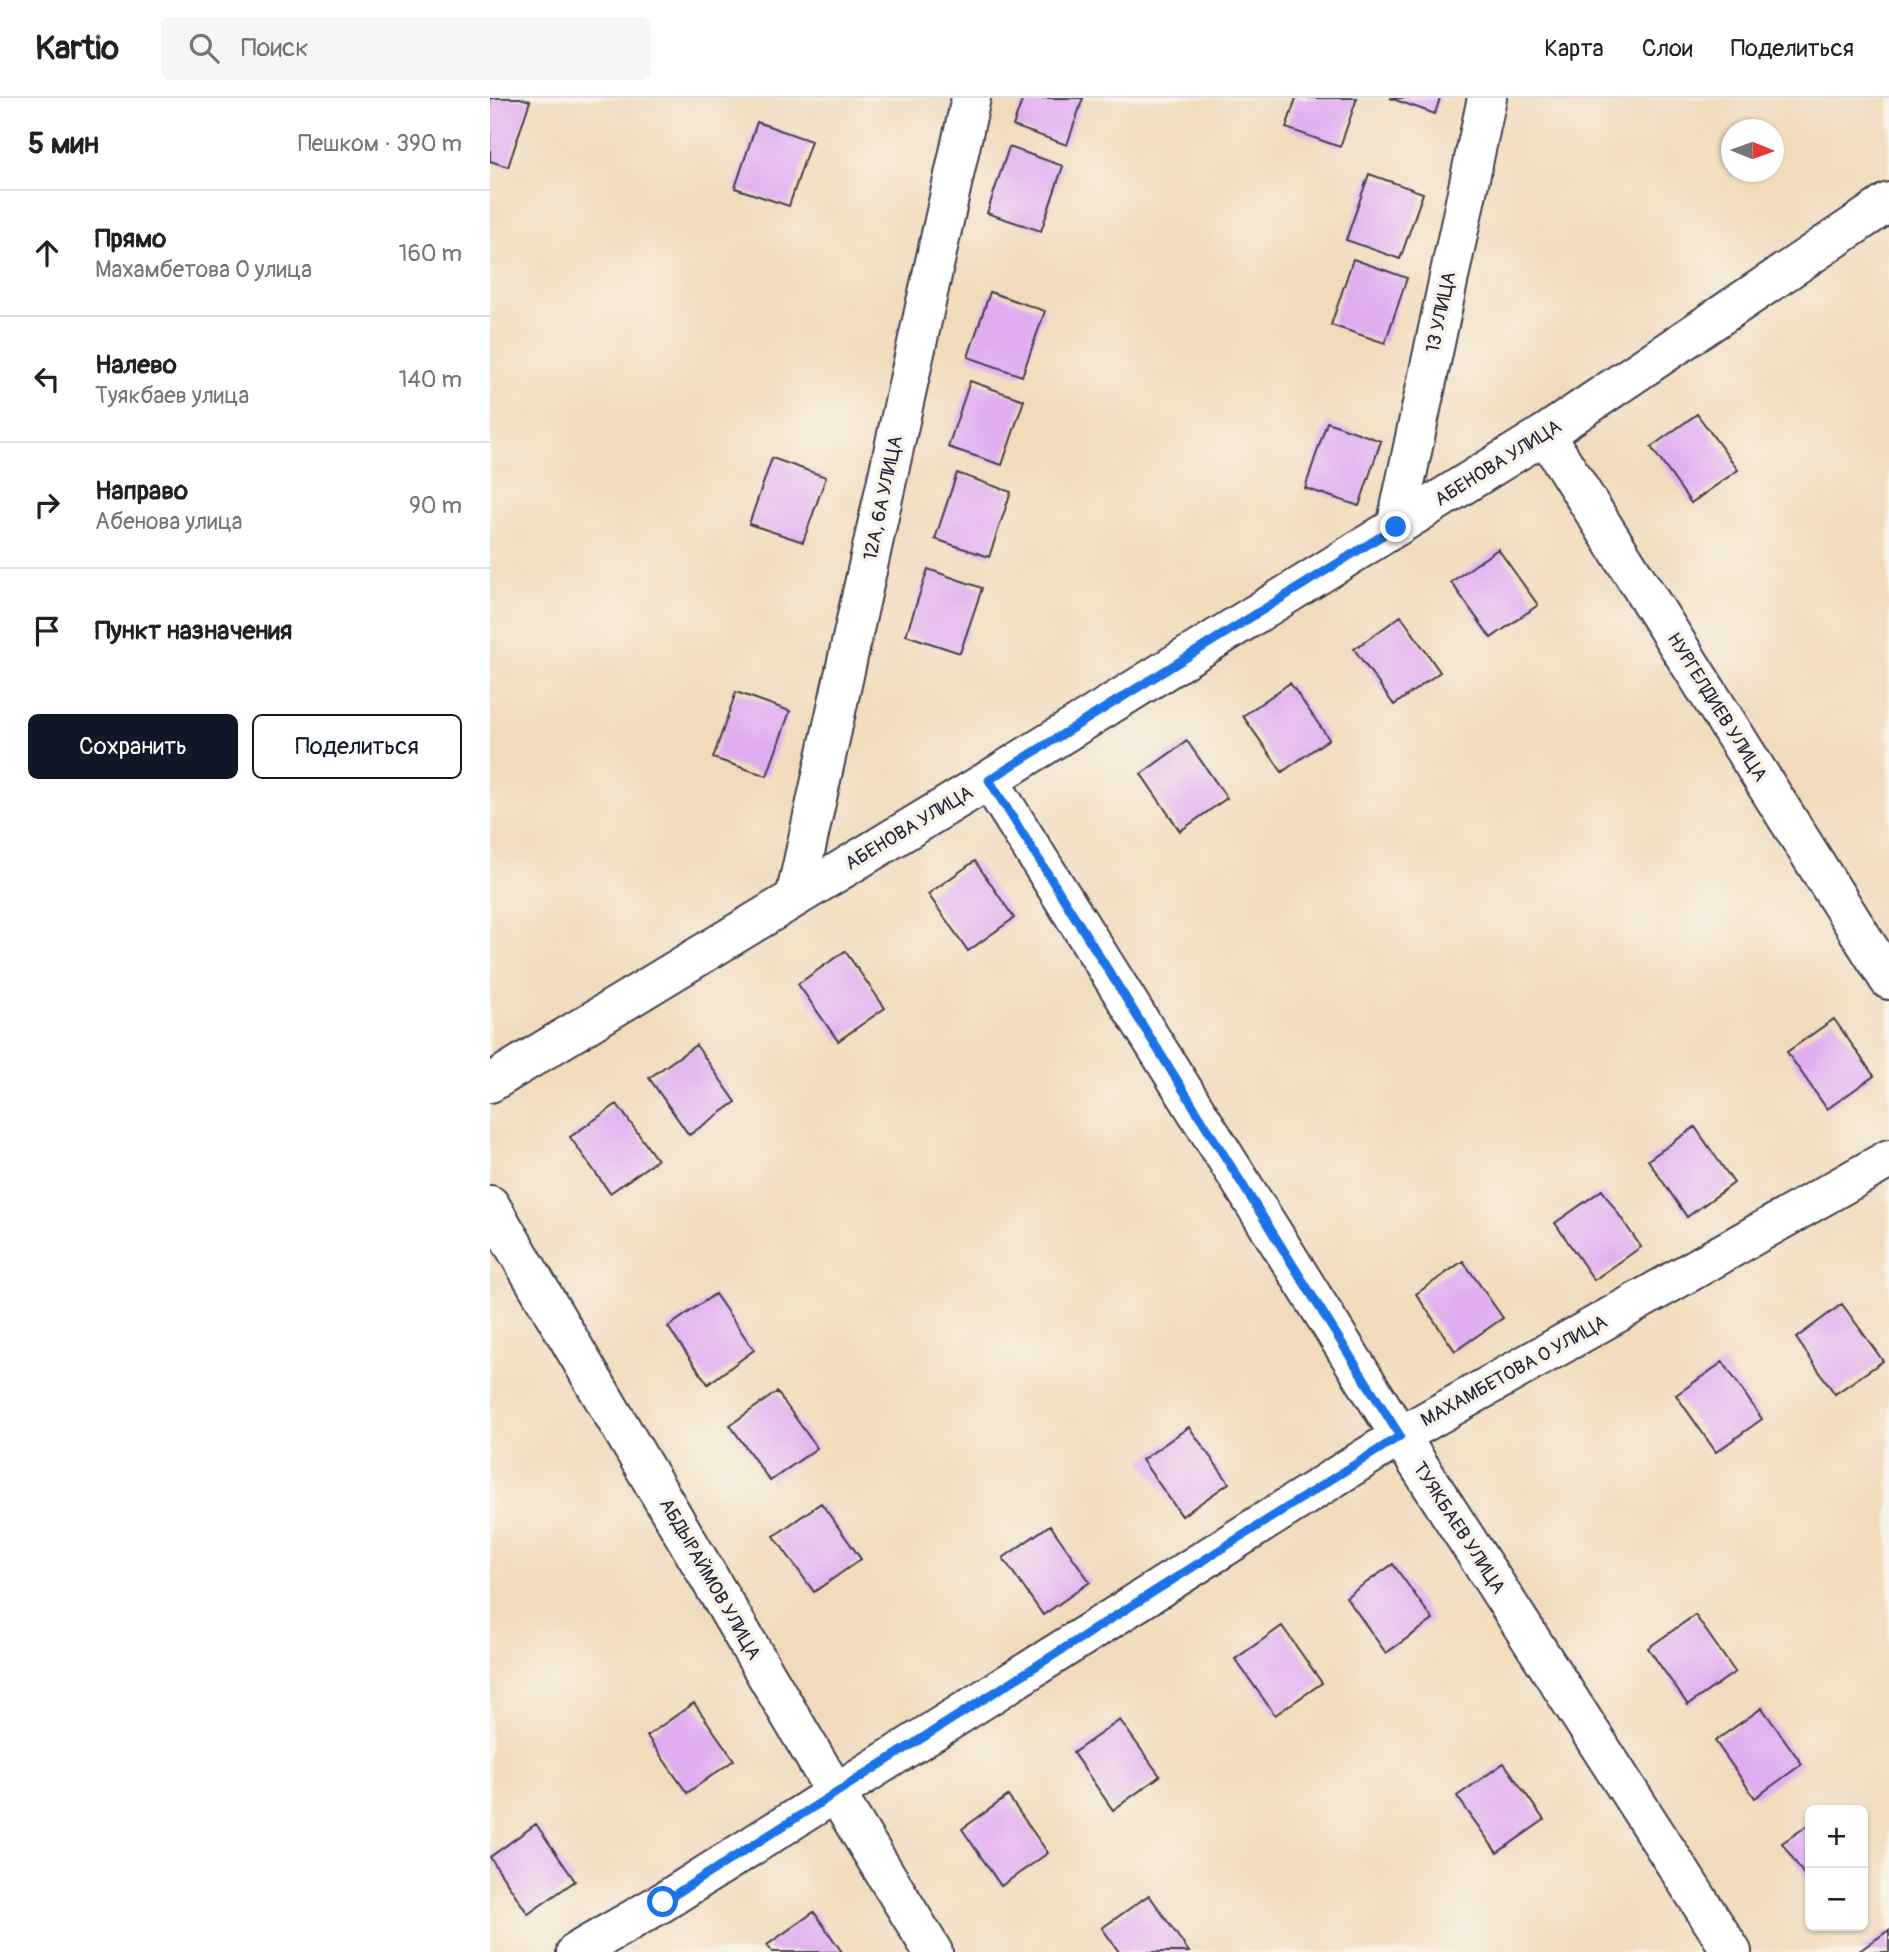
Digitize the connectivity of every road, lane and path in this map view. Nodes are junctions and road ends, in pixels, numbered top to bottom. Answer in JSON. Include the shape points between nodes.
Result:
{"nodes":[{"id":1,"x":971,"y":98,"type":"edge"},
{"id":2,"x":1486,"y":98,"type":"edge"},
{"id":3,"x":1889,"y":202,"type":"edge"},
{"id":4,"x":1545,"y":434,"type":"junction"},
{"id":5,"x":1396,"y":527,"type":"junction"},
{"id":6,"x":989,"y":780,"type":"junction"},
{"id":7,"x":795,"y":898,"type":"junction"},
{"id":8,"x":1889,"y":980,"type":"edge"},
{"id":9,"x":490,"y":1083,"type":"edge"},
{"id":10,"x":1889,"y":1159,"type":"edge"},
{"id":11,"x":490,"y":1205,"type":"edge"},
{"id":12,"x":1400,"y":1436,"type":"junction"},
{"id":13,"x":835,"y":1792,"type":"junction"},
{"id":14,"x":576,"y":1952,"type":"edge"},
{"id":15,"x":933,"y":1952,"type":"edge"},
{"id":16,"x":1732,"y":1952,"type":"edge"}],
"edges":[{"from":1,"to":7,"type":"street","name":"12А, 6А УЛИЦА"},
{"from":2,"to":5,"type":"street","name":"13 УЛИЦА"},
{"from":3,"to":4,"type":"street","name":"АБЕНОВА УЛИЦА"},
{"from":4,"to":5,"type":"street","name":"АБЕНОВА УЛИЦА"},
{"from":4,"to":8,"type":"street","name":"НУРГЕЛДИЕВ УЛИЦА"},
{"from":5,"to":6,"type":"street","name":"АБЕНОВА УЛИЦА"},
{"from":6,"to":7,"type":"street","name":"АБЕНОВА УЛИЦА"},
{"from":6,"to":12,"type":"street","name":"ТУЯКБАЕВ УЛИЦА"},
{"from":7,"to":9,"type":"street","name":"АБЕНОВА УЛИЦА"},
{"from":10,"to":12,"type":"street","name":"МАХАМБЕТОВА О УЛИЦА"},
{"from":11,"to":13,"type":"street","name":"АБДЫРАЙМОВ УЛИЦА"},
{"from":12,"to":13,"type":"street","name":"МАХАМБЕТОВА О УЛИЦА"},
{"from":12,"to":16,"type":"street","name":"ТУЯКБАЕВ УЛИЦА"},
{"from":13,"to":14,"type":"street","name":"МАХАМБЕТОВА О УЛИЦА"},
{"from":13,"to":15,"type":"street","name":"АБДЫРАЙМОВ УЛИЦА"}]}
